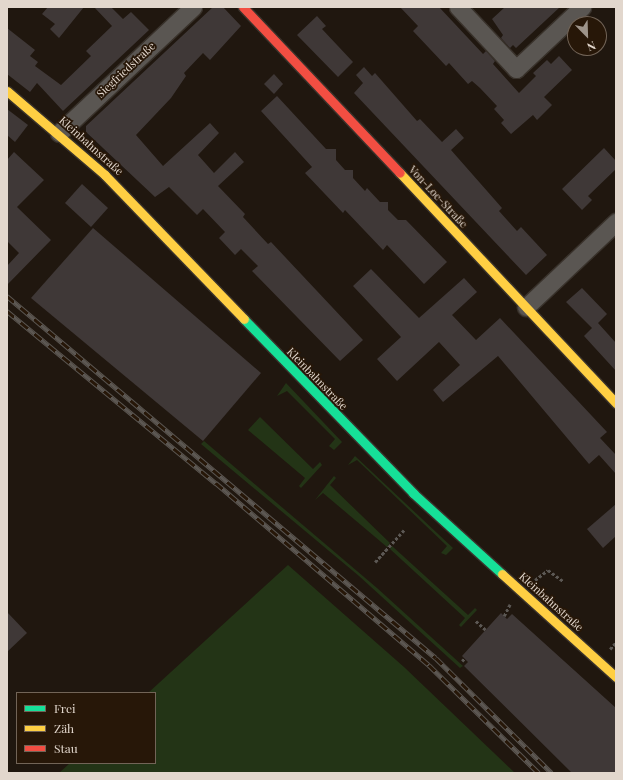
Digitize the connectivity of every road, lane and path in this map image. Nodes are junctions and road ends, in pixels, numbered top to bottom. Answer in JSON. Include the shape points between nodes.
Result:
{"nodes":[{"id":1,"x":193,"y":7,"type":"edge"},
{"id":2,"x":243,"y":7,"type":"edge"},
{"id":3,"x":458,"y":7,"type":"edge"},
{"id":4,"x":582,"y":7,"type":"edge"},
{"id":5,"x":7,"y":91,"type":"edge"},
{"id":6,"x":60,"y":133,"type":"junction"},
{"id":7,"x":616,"y":222,"type":"edge"},
{"id":8,"x":526,"y":308,"type":"junction"},
{"id":9,"x":616,"y":403,"type":"edge"},
{"id":10,"x":404,"y":530,"type":"dead end"},
{"id":11,"x":376,"y":562,"type":"dead end"},
{"id":12,"x":563,"y":581,"type":"dead end"},
{"id":13,"x":521,"y":592,"type":"junction"},
{"id":14,"x":476,"y":621,"type":"dead end"},
{"id":15,"x":486,"y":630,"type":"dead end"},
{"id":16,"x":616,"y":677,"type":"edge"}],
"edges":[{"from":1,"to":6,"type":"street","name":"Siegfriedstraße"},
{"from":2,"to":8,"type":"street","name":"Von-Loe-Straße"},
{"from":3,"to":4,"type":"street","via":[[516,69]]},
{"from":5,"to":6,"type":"street","name":"Kleinbahnstraße"},
{"from":6,"to":13,"type":"street","name":"Kleinbahnstraße","via":[[137,207],[402,482]]},
{"from":7,"to":8,"type":"street"},
{"from":8,"to":9,"type":"street","name":"Von-Loe-Straße"},
{"from":10,"to":11,"type":"path"},
{"from":12,"to":13,"type":"path","via":[[548,570]]},
{"from":13,"to":16,"type":"street","name":"Kleinbahnstraße"},
{"from":14,"to":15,"type":"path"}]}
